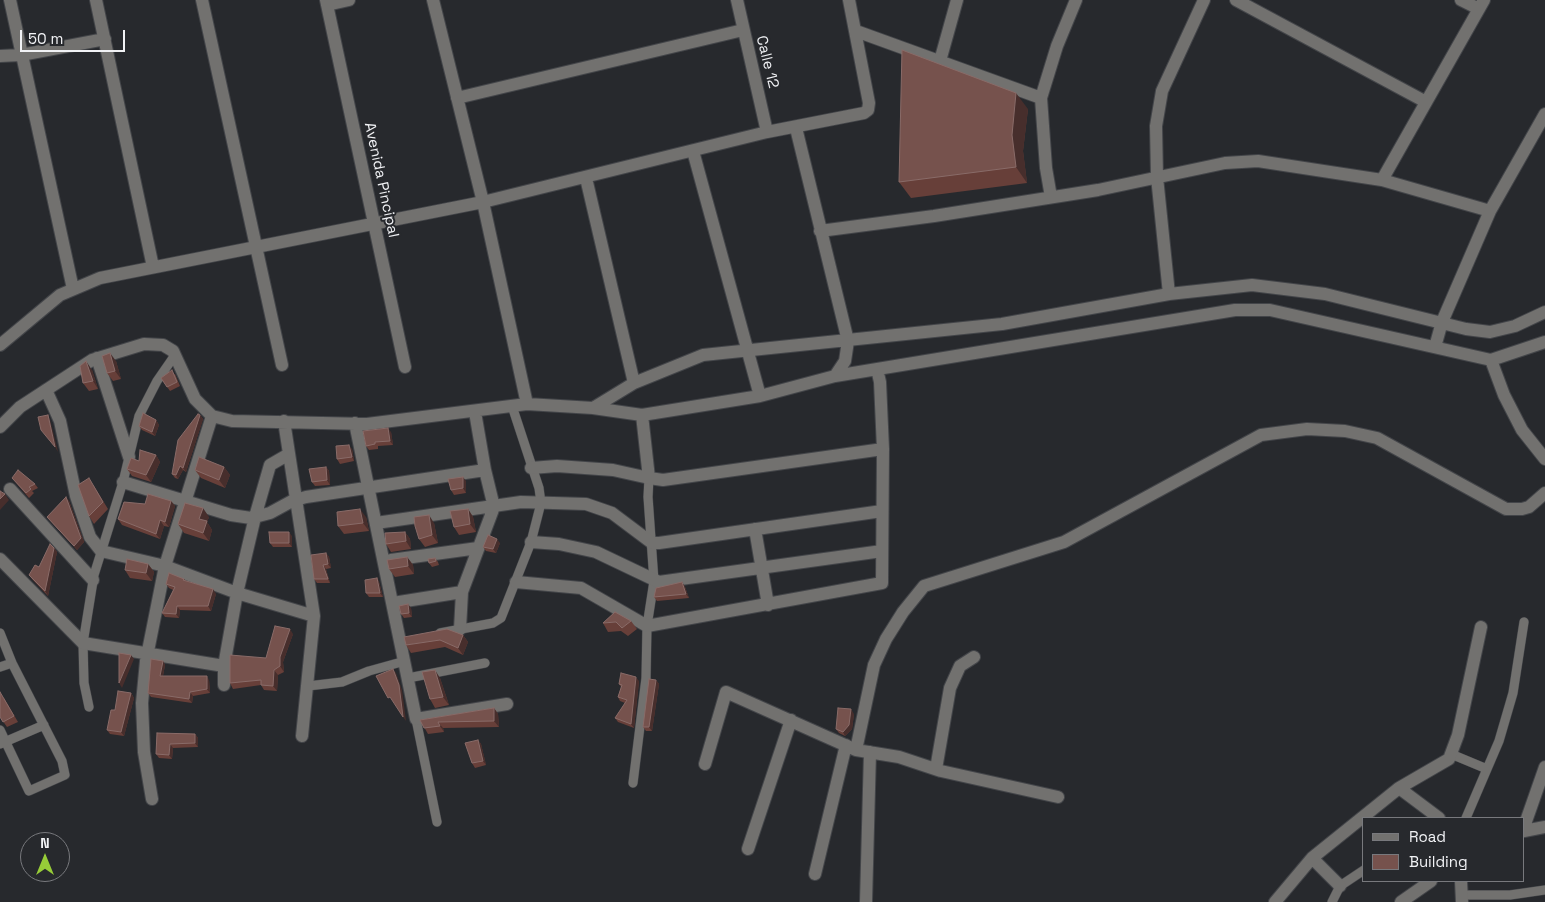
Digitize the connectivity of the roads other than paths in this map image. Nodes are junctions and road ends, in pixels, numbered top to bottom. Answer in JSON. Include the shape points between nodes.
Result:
{"nodes":[{"id":1,"x":10,"y":0,"type":"edge"},
{"id":2,"x":96,"y":0,"type":"edge"},
{"id":3,"x":202,"y":0,"type":"edge"},
{"id":4,"x":349,"y":0,"type":"edge"},
{"id":5,"x":433,"y":0,"type":"edge"},
{"id":6,"x":737,"y":0,"type":"edge"},
{"id":7,"x":849,"y":0,"type":"edge"},
{"id":8,"x":957,"y":0,"type":"edge"},
{"id":9,"x":1076,"y":0,"type":"edge"},
{"id":10,"x":1204,"y":0,"type":"edge"},
{"id":11,"x":1236,"y":0,"type":"edge"},
{"id":12,"x":1461,"y":0,"type":"edge"},
{"id":13,"x":326,"y":3,"type":"edge"},
{"id":14,"x":1481,"y":5,"type":"edge"},
{"id":15,"x":743,"y":30,"type":"junction"},
{"id":16,"x":856,"y":31,"type":"junction"},
{"id":17,"x":105,"y":40,"type":"junction"},
{"id":18,"x":21,"y":55,"type":"junction"},
{"id":19,"x":0,"y":56,"type":"edge"},
{"id":20,"x":940,"y":61,"type":"junction"},
{"id":21,"x":457,"y":98,"type":"junction"},
{"id":22,"x":1041,"y":98,"type":"junction"},
{"id":23,"x":1426,"y":102,"type":"junction"},
{"id":24,"x":1545,"y":114,"type":"edge"},
{"id":25,"x":796,"y":128,"type":"junction"},
{"id":26,"x":768,"y":132,"type":"junction"},
{"id":27,"x":693,"y":151,"type":"junction"},
{"id":28,"x":1157,"y":177,"type":"junction"},
{"id":29,"x":586,"y":178,"type":"junction"},
{"id":30,"x":1382,"y":180,"type":"junction"},
{"id":31,"x":1051,"y":197,"type":"junction"},
{"id":32,"x":483,"y":202,"type":"junction"},
{"id":33,"x":1490,"y":212,"type":"junction"},
{"id":34,"x":373,"y":223,"type":"junction"},
{"id":35,"x":820,"y":231,"type":"junction"},
{"id":36,"x":257,"y":247,"type":"junction"},
{"id":37,"x":153,"y":267,"type":"junction"},
{"id":38,"x":73,"y":288,"type":"junction"},
{"id":39,"x":1169,"y":294,"type":"junction"},
{"id":40,"x":1545,"y":312,"type":"edge"},
{"id":41,"x":1442,"y":322,"type":"junction"},
{"id":42,"x":848,"y":341,"type":"junction"},
{"id":43,"x":1545,"y":342,"type":"edge"},
{"id":44,"x":0,"y":345,"type":"edge"},
{"id":45,"x":1435,"y":347,"type":"junction"},
{"id":46,"x":748,"y":351,"type":"junction"},
{"id":47,"x":176,"y":355,"type":"junction"},
{"id":48,"x":97,"y":358,"type":"junction"},
{"id":49,"x":1491,"y":360,"type":"junction"},
{"id":50,"x":282,"y":365,"type":"dead end"},
{"id":51,"x":404,"y":367,"type":"dead end"},
{"id":52,"x":877,"y":369,"type":"junction"},
{"id":53,"x":835,"y":376,"type":"junction"},
{"id":54,"x":634,"y":383,"type":"junction"},
{"id":55,"x":46,"y":390,"type":"junction"},
{"id":56,"x":760,"y":396,"type":"junction"},
{"id":57,"x":527,"y":404,"type":"junction"},
{"id":58,"x":512,"y":406,"type":"junction"},
{"id":59,"x":593,"y":408,"type":"junction"},
{"id":60,"x":475,"y":412,"type":"junction"},
{"id":61,"x":642,"y":415,"type":"junction"},
{"id":62,"x":212,"y":416,"type":"junction"},
{"id":63,"x":284,"y":421,"type":"junction"},
{"id":64,"x":355,"y":423,"type":"junction"},
{"id":65,"x":0,"y":427,"type":"edge"},
{"id":66,"x":883,"y":449,"type":"junction"},
{"id":67,"x":289,"y":454,"type":"junction"},
{"id":68,"x":129,"y":458,"type":"junction"},
{"id":69,"x":1545,"y":459,"type":"edge"},
{"id":70,"x":531,"y":468,"type":"junction"},
{"id":71,"x":485,"y":470,"type":"junction"},
{"id":72,"x":650,"y":478,"type":"junction"},
{"id":73,"x":124,"y":482,"type":"junction"},
{"id":74,"x":368,"y":487,"type":"junction"},
{"id":75,"x":10,"y":488,"type":"dead end"},
{"id":76,"x":1545,"y":493,"type":"edge"},
{"id":77,"x":296,"y":500,"type":"junction"},
{"id":78,"x":185,"y":501,"type":"junction"},
{"id":79,"x":541,"y":503,"type":"junction"},
{"id":80,"x":494,"y":507,"type":"junction"},
{"id":81,"x":882,"y":511,"type":"junction"},
{"id":82,"x":256,"y":517,"type":"junction"},
{"id":83,"x":376,"y":523,"type":"junction"},
{"id":84,"x":755,"y":529,"type":"junction"},
{"id":85,"x":531,"y":542,"type":"junction"},
{"id":86,"x":652,"y":542,"type":"junction"},
{"id":87,"x":478,"y":548,"type":"junction"},
{"id":88,"x":101,"y":551,"type":"junction"},
{"id":89,"x":882,"y":551,"type":"junction"},
{"id":90,"x":0,"y":559,"type":"edge"},
{"id":91,"x":384,"y":561,"type":"junction"},
{"id":92,"x":165,"y":566,"type":"junction"},
{"id":93,"x":761,"y":568,"type":"junction"},
{"id":94,"x":93,"y":580,"type":"junction"},
{"id":95,"x":654,"y":581,"type":"junction"},
{"id":96,"x":516,"y":582,"type":"junction"},
{"id":97,"x":462,"y":592,"type":"junction"},
{"id":98,"x":237,"y":593,"type":"junction"},
{"id":99,"x":393,"y":603,"type":"junction"},
{"id":100,"x":768,"y":605,"type":"junction"},
{"id":101,"x":314,"y":616,"type":"junction"},
{"id":102,"x":1524,"y":622,"type":"dead end"},
{"id":103,"x":647,"y":626,"type":"junction"},
{"id":104,"x":1481,"y":627,"type":"dead end"},
{"id":105,"x":460,"y":629,"type":"junction"},
{"id":106,"x":0,"y":633,"type":"edge"},
{"id":107,"x":426,"y":635,"type":"edge"},
{"id":108,"x":83,"y":644,"type":"junction"},
{"id":109,"x":147,"y":654,"type":"junction"},
{"id":110,"x":974,"y":658,"type":"dead end"},
{"id":111,"x":405,"y":662,"type":"junction"},
{"id":112,"x":12,"y":663,"type":"junction"},
{"id":113,"x":486,"y":663,"type":"dead end"},
{"id":114,"x":224,"y":666,"type":"junction"},
{"id":115,"x":0,"y":667,"type":"edge"},
{"id":116,"x":408,"y":678,"type":"junction"},
{"id":117,"x":224,"y":685,"type":"dead end"},
{"id":118,"x":308,"y":686,"type":"junction"},
{"id":119,"x":507,"y":704,"type":"dead end"},
{"id":120,"x":89,"y":706,"type":"dead end"},
{"id":121,"x":416,"y":719,"type":"junction"},
{"id":122,"x":791,"y":720,"type":"junction"},
{"id":123,"x":44,"y":726,"type":"junction"},
{"id":124,"x":0,"y":730,"type":"edge"},
{"id":125,"x":302,"y":736,"type":"dead end"},
{"id":126,"x":3,"y":743,"type":"edge"},
{"id":127,"x":851,"y":747,"type":"junction"},
{"id":128,"x":870,"y":752,"type":"junction"},
{"id":129,"x":1451,"y":754,"type":"junction"},
{"id":130,"x":705,"y":764,"type":"dead end"},
{"id":131,"x":1545,"y":767,"type":"edge"},
{"id":132,"x":936,"y":769,"type":"junction"},
{"id":133,"x":1487,"y":769,"type":"junction"},
{"id":134,"x":633,"y":783,"type":"dead end"},
{"id":135,"x":1399,"y":788,"type":"junction"},
{"id":136,"x":1058,"y":797,"type":"dead end"},
{"id":137,"x":152,"y":799,"type":"dead end"},
{"id":138,"x":1363,"y":817,"type":"edge"},
{"id":139,"x":1438,"y":817,"type":"edge"},
{"id":140,"x":1466,"y":817,"type":"edge"},
{"id":141,"x":1362,"y":818,"type":"edge"},
{"id":142,"x":437,"y":822,"type":"dead end"},
{"id":143,"x":1525,"y":826,"type":"edge"},
{"id":144,"x":1545,"y":827,"type":"edge"},
{"id":145,"x":1525,"y":829,"type":"edge"},
{"id":146,"x":748,"y":849,"type":"dead end"},
{"id":147,"x":1312,"y":858,"type":"junction"},
{"id":148,"x":1362,"y":871,"type":"edge"},
{"id":149,"x":815,"y":874,"type":"dead end"},
{"id":150,"x":1430,"y":882,"type":"edge"},
{"id":151,"x":1461,"y":882,"type":"edge"},
{"id":152,"x":1340,"y":886,"type":"junction"},
{"id":153,"x":1545,"y":890,"type":"edge"},
{"id":154,"x":1462,"y":899,"type":"edge"},
{"id":155,"x":866,"y":902,"type":"edge"},
{"id":156,"x":1276,"y":902,"type":"edge"},
{"id":157,"x":1332,"y":902,"type":"edge"},
{"id":158,"x":1401,"y":902,"type":"edge"}],
"edges":[{"from":1,"to":18,"type":"street"},
{"from":2,"to":17,"type":"street"},
{"from":3,"to":36,"type":"street"},
{"from":4,"to":13,"type":"street"},
{"from":5,"to":21,"type":"street"},
{"from":6,"to":15,"type":"street","name":"Calle 12"},
{"from":7,"to":16,"type":"street"},
{"from":8,"to":20,"type":"street"},
{"from":9,"to":22,"type":"street"},
{"from":10,"to":28,"type":"street","via":[[1162,91],[1156,126]]},
{"from":11,"to":23,"type":"street"},
{"from":12,"to":14,"type":"street"},
{"from":13,"to":34,"type":"street","name":"Avenida Pincipal"},
{"from":14,"to":23,"type":"street"},
{"from":15,"to":21,"type":"street"},
{"from":15,"to":26,"type":"street","name":"Calle 12"},
{"from":16,"to":20,"type":"street"},
{"from":16,"to":25,"type":"street","via":[[868,110]]},
{"from":17,"to":18,"type":"street"},
{"from":17,"to":37,"type":"street"},
{"from":18,"to":19,"type":"street"},
{"from":18,"to":38,"type":"street"},
{"from":20,"to":22,"type":"street"},
{"from":21,"to":32,"type":"street"},
{"from":22,"to":31,"type":"street"},
{"from":23,"to":30,"type":"street"},
{"from":24,"to":33,"type":"street"},
{"from":25,"to":26,"type":"street"},
{"from":25,"to":35,"type":"street"},
{"from":26,"to":27,"type":"street"},
{"from":27,"to":29,"type":"street"},
{"from":27,"to":46,"type":"street"},
{"from":28,"to":30,"type":"street","via":[[1225,163],[1258,161]]},
{"from":28,"to":31,"type":"street"},
{"from":28,"to":39,"type":"street"},
{"from":29,"to":32,"type":"street"},
{"from":29,"to":54,"type":"street"},
{"from":30,"to":33,"type":"street"},
{"from":31,"to":35,"type":"street"},
{"from":32,"to":34,"type":"street"},
{"from":32,"to":57,"type":"street"},
{"from":33,"to":41,"type":"street"},
{"from":34,"to":36,"type":"street"},
{"from":34,"to":51,"type":"street","name":"Avenida Pincipal"},
{"from":35,"to":42,"type":"street"},
{"from":36,"to":37,"type":"street"},
{"from":36,"to":50,"type":"street"},
{"from":37,"to":38,"type":"street","via":[[100,278]]},
{"from":38,"to":44,"type":"street"},
{"from":39,"to":41,"type":"street","via":[[1252,285],[1285,288]]},
{"from":39,"to":42,"type":"street","via":[[1002,324]]},
{"from":40,"to":41,"type":"street","via":[[1515,326],[1490,332]]},
{"from":41,"to":45,"type":"street"},
{"from":42,"to":46,"type":"street"},
{"from":42,"to":53,"type":"street","via":[[845,362]]},
{"from":43,"to":49,"type":"street"},
{"from":45,"to":49,"type":"street"},
{"from":45,"to":52,"type":"street","via":[[1270,310],[1235,310]]},
{"from":46,"to":54,"type":"street","via":[[703,355]]},
{"from":46,"to":56,"type":"street"},
{"from":47,"to":48,"type":"street","via":[[162,345],[144,344]]},
{"from":47,"to":62,"type":"street","via":[[195,399]]},
{"from":47,"to":68,"type":"lane","via":[[157,381],[139,416]]},
{"from":48,"to":55,"type":"street"},
{"from":48,"to":68,"type":"street"},
{"from":49,"to":69,"type":"street","via":[[1522,430]]},
{"from":52,"to":53,"type":"street"},
{"from":52,"to":66,"type":"street"},
{"from":53,"to":56,"type":"street"},
{"from":54,"to":59,"type":"street"},
{"from":55,"to":65,"type":"street","via":[[20,407]]},
{"from":55,"to":88,"type":"street","via":[[60,422],[76,496],[90,537]]},
{"from":56,"to":61,"type":"street"},
{"from":57,"to":58,"type":"street"},
{"from":57,"to":59,"type":"street"},
{"from":58,"to":60,"type":"street"},
{"from":58,"to":70,"type":"lane"},
{"from":59,"to":61,"type":"street"},
{"from":60,"to":64,"type":"street"},
{"from":60,"to":71,"type":"street"},
{"from":61,"to":72,"type":"street"},
{"from":62,"to":63,"type":"street","via":[[232,420]]},
{"from":62,"to":78,"type":"street"},
{"from":63,"to":64,"type":"street"},
{"from":63,"to":67,"type":"street"},
{"from":64,"to":74,"type":"street"},
{"from":66,"to":72,"type":"street","via":[[664,480]]},
{"from":66,"to":81,"type":"street"},
{"from":67,"to":77,"type":"street"},
{"from":67,"to":82,"type":"street","via":[[270,465]]},
{"from":68,"to":73,"type":"lane"},
{"from":70,"to":72,"type":"street","via":[[557,466]]},
{"from":70,"to":79,"type":"lane"},
{"from":71,"to":74,"type":"street"},
{"from":71,"to":80,"type":"street"},
{"from":72,"to":86,"type":"lane","via":[[648,497]]},
{"from":73,"to":78,"type":"street"},
{"from":73,"to":88,"type":"lane"},
{"from":74,"to":77,"type":"street"},
{"from":74,"to":83,"type":"street"},
{"from":75,"to":94,"type":"street"},
{"from":76,"to":127,"type":"street","via":[[1522,509],[1506,509],[1377,438],[1307,428],[1261,435],[1064,542],[924,586],[903,612],[874,665]]},
{"from":77,"to":82,"type":"street"},
{"from":77,"to":101,"type":"street"},
{"from":78,"to":82,"type":"street","via":[[231,515]]},
{"from":78,"to":92,"type":"street"},
{"from":79,"to":80,"type":"street","via":[[521,502]]},
{"from":79,"to":85,"type":"lane"},
{"from":79,"to":86,"type":"street","via":[[586,504],[612,513]]},
{"from":80,"to":83,"type":"street"},
{"from":80,"to":87,"type":"street"},
{"from":81,"to":84,"type":"street"},
{"from":81,"to":89,"type":"street"},
{"from":82,"to":98,"type":"street"},
{"from":83,"to":91,"type":"street"},
{"from":84,"to":86,"type":"street"},
{"from":84,"to":93,"type":"street"},
{"from":85,"to":95,"type":"street","via":[[596,552]]},
{"from":85,"to":96,"type":"lane"},
{"from":86,"to":95,"type":"lane"},
{"from":87,"to":91,"type":"street"},
{"from":87,"to":97,"type":"street"},
{"from":88,"to":92,"type":"street"},
{"from":88,"to":94,"type":"lane"},
{"from":89,"to":93,"type":"street"},
{"from":89,"to":100,"type":"street","via":[[882,583]]},
{"from":90,"to":108,"type":"street"},
{"from":91,"to":99,"type":"street"},
{"from":92,"to":98,"type":"street"},
{"from":92,"to":109,"type":"street"},
{"from":93,"to":95,"type":"street"},
{"from":93,"to":100,"type":"street"},
{"from":94,"to":108,"type":"lane"},
{"from":95,"to":103,"type":"lane"},
{"from":96,"to":103,"type":"street","via":[[581,588]]},
{"from":96,"to":105,"type":"lane","via":[[501,618],[493,623]]},
{"from":97,"to":99,"type":"street"},
{"from":97,"to":105,"type":"street"},
{"from":98,"to":101,"type":"street"},
{"from":98,"to":114,"type":"street"},
{"from":99,"to":111,"type":"street","via":[[405,639]]},
{"from":100,"to":103,"type":"street"},
{"from":101,"to":118,"type":"street"},
{"from":102,"to":133,"type":"lane","via":[[1513,694]]},
{"from":103,"to":134,"type":"lane","via":[[646,678]]},
{"from":104,"to":129,"type":"street"},
{"from":105,"to":107,"type":"lane"},
{"from":106,"to":112,"type":"lane"},
{"from":108,"to":109,"type":"street"},
{"from":108,"to":120,"type":"lane","via":[[84,683]]},
{"from":109,"to":114,"type":"street"},
{"from":109,"to":137,"type":"street","via":[[142,703],[144,752]]},
{"from":110,"to":132,"type":"street","via":[[960,666],[950,688]]},
{"from":111,"to":116,"type":"street"},
{"from":111,"to":118,"type":"lane","via":[[342,682]]},
{"from":112,"to":115,"type":"lane"},
{"from":112,"to":123,"type":"lane"},
{"from":113,"to":116,"type":"lane"},
{"from":114,"to":117,"type":"street"},
{"from":116,"to":121,"type":"street"},
{"from":118,"to":125,"type":"street"},
{"from":119,"to":121,"type":"street"},
{"from":121,"to":142,"type":"lane"},
{"from":122,"to":127,"type":"street"},
{"from":122,"to":130,"type":"street","via":[[726,692]]},
{"from":122,"to":146,"type":"street"},
{"from":123,"to":126,"type":"lane"},
{"from":123,"to":126,"type":"lane","via":[[66,775],[29,791]]},
{"from":124,"to":126,"type":"lane"},
{"from":127,"to":128,"type":"street"},
{"from":127,"to":149,"type":"street"},
{"from":128,"to":132,"type":"street","via":[[899,756]]},
{"from":128,"to":155,"type":"street"},
{"from":129,"to":133,"type":"lane"},
{"from":129,"to":135,"type":"street","via":[[1449,759]]},
{"from":131,"to":143,"type":"street"},
{"from":132,"to":136,"type":"street"},
{"from":133,"to":140,"type":"lane"},
{"from":135,"to":138,"type":"street"},
{"from":135,"to":139,"type":"street"},
{"from":141,"to":147,"type":"street"},
{"from":144,"to":145,"type":"street"},
{"from":147,"to":152,"type":"street"},
{"from":147,"to":156,"type":"street"},
{"from":148,"to":152,"type":"lane"},
{"from":150,"to":158,"type":"street"},
{"from":151,"to":154,"type":"street"},
{"from":152,"to":157,"type":"lane"},
{"from":153,"to":154,"type":"lane"}]}
